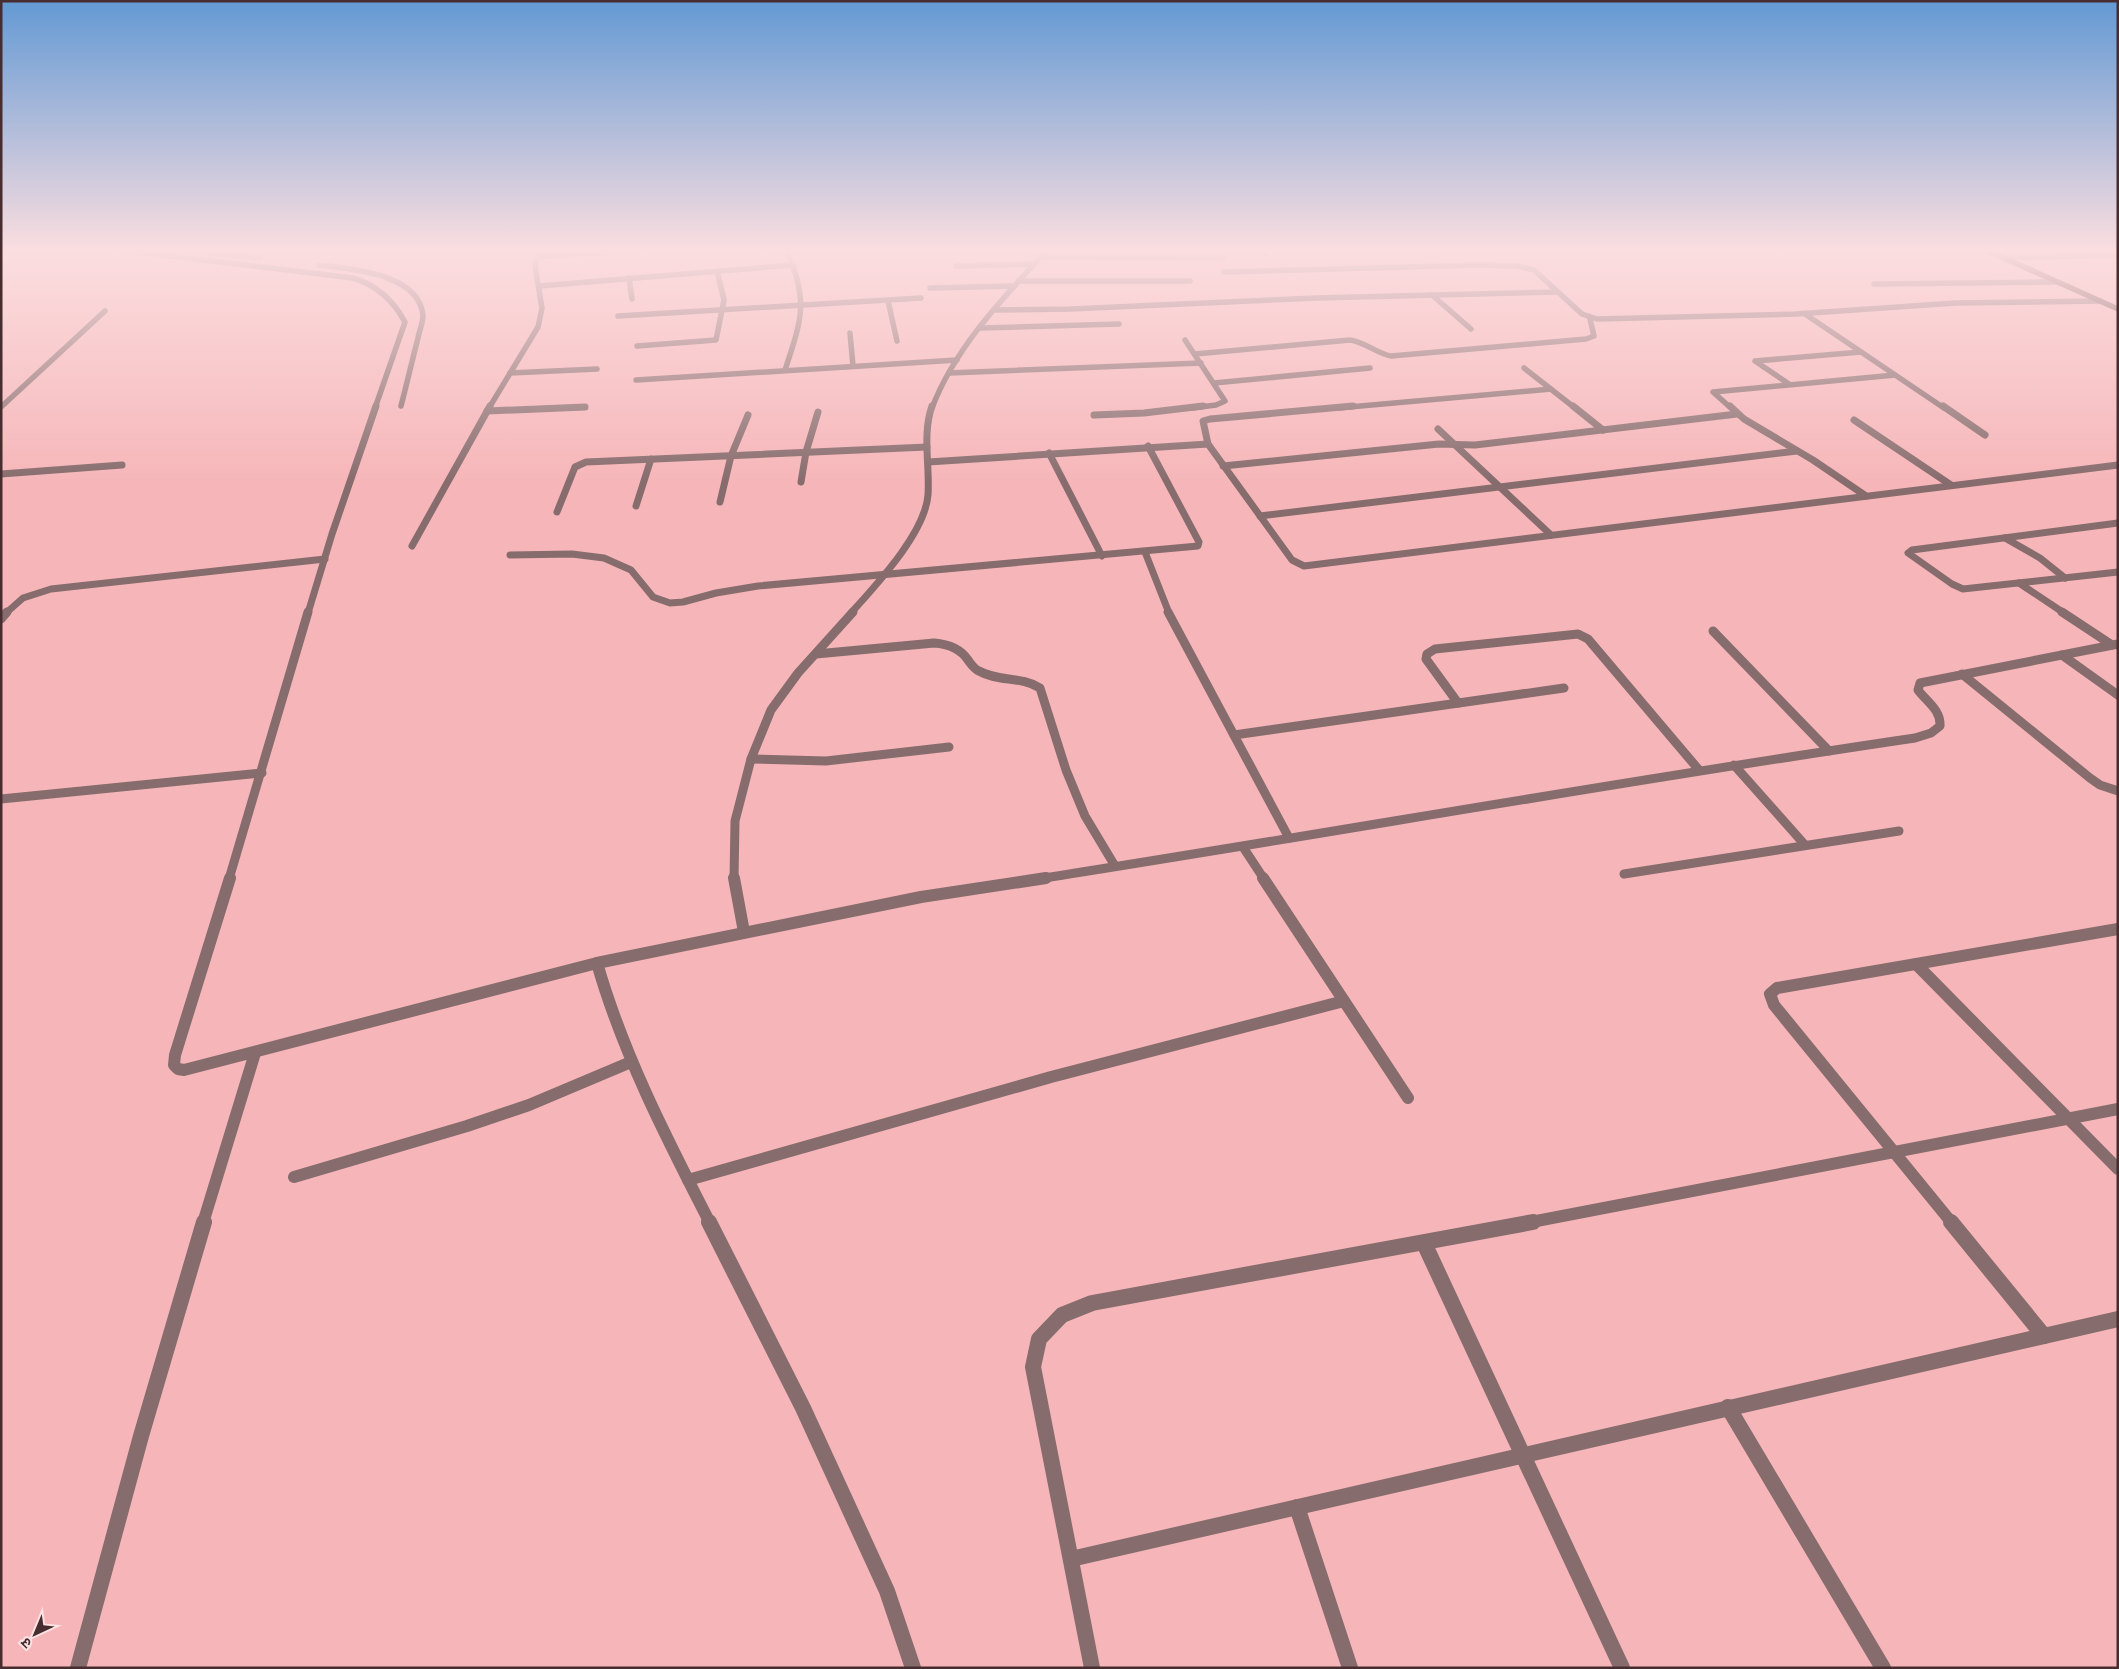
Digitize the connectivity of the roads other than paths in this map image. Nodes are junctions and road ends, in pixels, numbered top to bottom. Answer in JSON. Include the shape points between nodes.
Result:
{"nodes":[{"id":1,"x":88,"y":327,"type":"edge"},
{"id":2,"x":404,"y":327,"type":"edge"},
{"id":3,"x":420,"y":327,"type":"edge"},
{"id":4,"x":538,"y":327,"type":"edge"},
{"id":5,"x":718,"y":327,"type":"edge"},
{"id":6,"x":799,"y":327,"type":"edge"},
{"id":7,"x":894,"y":327,"type":"edge"},
{"id":8,"x":1019,"y":327,"type":"edge"},
{"id":9,"x":1469,"y":327,"type":"edge"},
{"id":10,"x":1592,"y":327,"type":"edge"},
{"id":11,"x":1824,"y":327,"type":"edge"},
{"id":12,"x":981,"y":328,"type":"joint"},
{"id":13,"x":1471,"y":329,"type":"dead end"},
{"id":14,"x":850,"y":333,"type":"dead end"},
{"id":15,"x":1185,"y":340,"type":"dead end"},
{"id":16,"x":897,"y":342,"type":"dead end"},
{"id":17,"x":637,"y":346,"type":"dead end"},
{"id":18,"x":1861,"y":352,"type":"junction"},
{"id":19,"x":1195,"y":354,"type":"junction"},
{"id":20,"x":956,"y":360,"type":"junction"},
{"id":21,"x":1201,"y":363,"type":"junction"},
{"id":22,"x":853,"y":366,"type":"junction"},
{"id":23,"x":1370,"y":368,"type":"dead end"},
{"id":24,"x":1524,"y":368,"type":"dead end"},
{"id":25,"x":597,"y":369,"type":"dead end"},
{"id":26,"x":785,"y":370,"type":"junction"},
{"id":27,"x":510,"y":373,"type":"junction"},
{"id":28,"x":949,"y":373,"type":"junction"},
{"id":29,"x":1895,"y":376,"type":"junction"},
{"id":30,"x":636,"y":380,"type":"dead end"},
{"id":31,"x":1214,"y":384,"type":"junction"},
{"id":32,"x":1789,"y":384,"type":"junction"},
{"id":33,"x":1550,"y":389,"type":"junction"},
{"id":34,"x":401,"y":406,"type":"dead end"},
{"id":35,"x":585,"y":406,"type":"dead end"},
{"id":36,"x":1,"y":407,"type":"edge"},
{"id":37,"x":487,"y":411,"type":"junction"},
{"id":38,"x":818,"y":412,"type":"dead end"},
{"id":39,"x":1737,"y":414,"type":"junction"},
{"id":40,"x":748,"y":415,"type":"dead end"},
{"id":41,"x":1094,"y":415,"type":"dead end"},
{"id":42,"x":1854,"y":420,"type":"dead end"},
{"id":43,"x":1438,"y":429,"type":"dead end"},
{"id":44,"x":1603,"y":430,"type":"junction"},
{"id":45,"x":1985,"y":435,"type":"dead end"},
{"id":46,"x":1208,"y":444,"type":"junction"},
{"id":47,"x":1455,"y":444,"type":"junction"},
{"id":48,"x":1148,"y":446,"type":"junction"},
{"id":49,"x":927,"y":447,"type":"junction"},
{"id":50,"x":1797,"y":451,"type":"junction"},
{"id":51,"x":806,"y":452,"type":"junction"},
{"id":52,"x":1049,"y":453,"type":"junction"},
{"id":53,"x":731,"y":456,"type":"junction"},
{"id":54,"x":651,"y":459,"type":"junction"},
{"id":55,"x":928,"y":462,"type":"junction"},
{"id":56,"x":122,"y":465,"type":"dead end"},
{"id":57,"x":2118,"y":465,"type":"edge"},
{"id":58,"x":1224,"y":466,"type":"junction"},
{"id":59,"x":1,"y":474,"type":"edge"},
{"id":60,"x":801,"y":482,"type":"dead end"},
{"id":61,"x":1951,"y":485,"type":"junction"},
{"id":62,"x":1499,"y":487,"type":"junction"},
{"id":63,"x":1866,"y":496,"type":"junction"},
{"id":64,"x":720,"y":502,"type":"dead end"},
{"id":65,"x":636,"y":506,"type":"dead end"},
{"id":66,"x":557,"y":512,"type":"dead end"},
{"id":67,"x":1260,"y":516,"type":"junction"},
{"id":68,"x":2118,"y":523,"type":"edge"},
{"id":69,"x":1551,"y":535,"type":"junction"},
{"id":70,"x":2005,"y":538,"type":"junction"},
{"id":71,"x":412,"y":546,"type":"dead end"},
{"id":72,"x":1145,"y":552,"type":"junction"},
{"id":73,"x":510,"y":555,"type":"dead end"},
{"id":74,"x":1102,"y":556,"type":"junction"},
{"id":75,"x":325,"y":559,"type":"junction"},
{"id":76,"x":2118,"y":572,"type":"edge"},
{"id":77,"x":887,"y":573,"type":"junction"},
{"id":78,"x":2066,"y":578,"type":"junction"},
{"id":79,"x":2019,"y":583,"type":"junction"},
{"id":80,"x":1,"y":619,"type":"edge"},
{"id":81,"x":1713,"y":631,"type":"dead end"},
{"id":82,"x":2115,"y":644,"type":"edge"},
{"id":83,"x":816,"y":654,"type":"junction"},
{"id":84,"x":2062,"y":655,"type":"junction"},
{"id":85,"x":1962,"y":674,"type":"junction"},
{"id":86,"x":1564,"y":688,"type":"dead end"},
{"id":87,"x":2118,"y":695,"type":"edge"},
{"id":88,"x":1458,"y":703,"type":"junction"},
{"id":89,"x":1234,"y":735,"type":"junction"},
{"id":90,"x":949,"y":747,"type":"dead end"},
{"id":91,"x":1829,"y":750,"type":"junction"},
{"id":92,"x":752,"y":759,"type":"junction"},
{"id":93,"x":1734,"y":765,"type":"junction"},
{"id":94,"x":1699,"y":770,"type":"junction"},
{"id":95,"x":262,"y":773,"type":"junction"},
{"id":96,"x":2118,"y":790,"type":"edge"},
{"id":97,"x":1,"y":799,"type":"edge"},
{"id":98,"x":1899,"y":830,"type":"dead end"},
{"id":99,"x":1289,"y":838,"type":"junction"},
{"id":100,"x":1805,"y":845,"type":"junction"},
{"id":101,"x":1243,"y":847,"type":"junction"},
{"id":102,"x":1115,"y":866,"type":"junction"},
{"id":103,"x":1624,"y":874,"type":"dead end"},
{"id":104,"x":2118,"y":929,"type":"edge"},
{"id":105,"x":744,"y":932,"type":"junction"},
{"id":106,"x":597,"y":963,"type":"junction"},
{"id":107,"x":1916,"y":964,"type":"junction"},
{"id":108,"x":1344,"y":1001,"type":"junction"},
{"id":109,"x":255,"y":1053,"type":"junction"},
{"id":110,"x":631,"y":1062,"type":"junction"},
{"id":111,"x":1408,"y":1098,"type":"dead end"},
{"id":112,"x":2118,"y":1109,"type":"edge"},
{"id":113,"x":2068,"y":1119,"type":"junction"},
{"id":114,"x":1893,"y":1152,"type":"junction"},
{"id":115,"x":2118,"y":1169,"type":"edge"},
{"id":116,"x":294,"y":1177,"type":"dead end"},
{"id":117,"x":688,"y":1180,"type":"junction"},
{"id":118,"x":1424,"y":1242,"type":"junction"},
{"id":119,"x":2118,"y":1319,"type":"edge"},
{"id":120,"x":2044,"y":1336,"type":"junction"},
{"id":121,"x":1728,"y":1407,"type":"junction"},
{"id":122,"x":1524,"y":1456,"type":"junction"},
{"id":123,"x":1297,"y":1508,"type":"junction"},
{"id":124,"x":1071,"y":1558,"type":"junction"},
{"id":125,"x":78,"y":1668,"type":"edge"},
{"id":126,"x":913,"y":1668,"type":"edge"},
{"id":127,"x":1092,"y":1668,"type":"edge"},
{"id":128,"x":1350,"y":1668,"type":"edge"},
{"id":129,"x":1622,"y":1668,"type":"edge"},
{"id":130,"x":1883,"y":1668,"type":"edge"}],
"edges":[{"from":1,"to":36,"type":"street"},
{"from":2,"to":75,"type":"street"},
{"from":3,"to":34,"type":"street"},
{"from":4,"to":27,"type":"street"},
{"from":5,"to":17,"type":"street","via":[[716,340]]},
{"from":6,"to":26,"type":"street"},
{"from":7,"to":16,"type":"street"},
{"from":8,"to":12,"type":"street"},
{"from":9,"to":13,"type":"street"},
{"from":10,"to":19,"type":"street","via":[[1594,336],[1586,339],[1391,356],[1360,341],[1350,340]]},
{"from":11,"to":18,"type":"street"},
{"from":12,"to":20,"type":"street"},
{"from":14,"to":22,"type":"street"},
{"from":15,"to":19,"type":"street"},
{"from":18,"to":29,"type":"street"},
{"from":18,"to":32,"type":"street","via":[[1755,361]]},
{"from":19,"to":21,"type":"street"},
{"from":20,"to":22,"type":"street"},
{"from":20,"to":28,"type":"street"},
{"from":21,"to":28,"type":"street"},
{"from":21,"to":31,"type":"street"},
{"from":22,"to":26,"type":"street"},
{"from":23,"to":31,"type":"street"},
{"from":24,"to":33,"type":"street"},
{"from":25,"to":27,"type":"street"},
{"from":26,"to":30,"type":"street"},
{"from":27,"to":37,"type":"street"},
{"from":28,"to":49,"type":"street","via":[[929,415]]},
{"from":29,"to":32,"type":"street"},
{"from":29,"to":45,"type":"street"},
{"from":31,"to":41,"type":"street","via":[[1225,401],[1221,404]]},
{"from":32,"to":39,"type":"street","via":[[1713,392]]},
{"from":33,"to":44,"type":"street"},
{"from":33,"to":46,"type":"street","via":[[1210,419],[1203,421]]},
{"from":35,"to":37,"type":"street"},
{"from":37,"to":71,"type":"street"},
{"from":38,"to":51,"type":"street"},
{"from":39,"to":44,"type":"street"},
{"from":39,"to":50,"type":"street"},
{"from":40,"to":53,"type":"street"},
{"from":42,"to":61,"type":"street"},
{"from":43,"to":47,"type":"street"},
{"from":44,"to":47,"type":"street"},
{"from":46,"to":48,"type":"street"},
{"from":46,"to":58,"type":"street"},
{"from":47,"to":58,"type":"street"},
{"from":47,"to":62,"type":"street"},
{"from":48,"to":52,"type":"street"},
{"from":48,"to":72,"type":"street","via":[[1200,545]]},
{"from":49,"to":51,"type":"street"},
{"from":49,"to":55,"type":"street"},
{"from":50,"to":62,"type":"street"},
{"from":50,"to":63,"type":"street"},
{"from":51,"to":53,"type":"street"},
{"from":51,"to":60,"type":"street"},
{"from":52,"to":55,"type":"street"},
{"from":52,"to":74,"type":"street"},
{"from":53,"to":54,"type":"street"},
{"from":53,"to":64,"type":"street"},
{"from":54,"to":65,"type":"street"},
{"from":54,"to":66,"type":"street","via":[[578,464]]},
{"from":55,"to":77,"type":"street","via":[[926,509]]},
{"from":56,"to":59,"type":"street"},
{"from":57,"to":61,"type":"street"},
{"from":58,"to":67,"type":"street"},
{"from":61,"to":63,"type":"street"},
{"from":62,"to":67,"type":"street"},
{"from":62,"to":69,"type":"street"},
{"from":63,"to":69,"type":"street"},
{"from":67,"to":69,"type":"street","via":[[1292,560],[1304,566]]},
{"from":68,"to":70,"type":"street"},
{"from":70,"to":78,"type":"street"},
{"from":70,"to":79,"type":"street","via":[[1908,552],[1962,589]]},
{"from":72,"to":74,"type":"street"},
{"from":72,"to":89,"type":"street","via":[[1166,607]]},
{"from":73,"to":77,"type":"street","via":[[564,554],[617,563],[632,571],[653,596],[662,602],[675,603],[737,589]]},
{"from":74,"to":77,"type":"street"},
{"from":75,"to":80,"type":"street","via":[[51,589],[21,598]]},
{"from":75,"to":95,"type":"street"},
{"from":76,"to":78,"type":"street"},
{"from":77,"to":83,"type":"street"},
{"from":78,"to":79,"type":"street"},
{"from":79,"to":82,"type":"street"},
{"from":81,"to":91,"type":"street"},
{"from":82,"to":84,"type":"street"},
{"from":83,"to":92,"type":"street","via":[[771,710]]},
{"from":83,"to":102,"type":"street","via":[[950,644],[982,673],[1032,682],[1040,688],[1066,770],[1085,816]]},
{"from":84,"to":85,"type":"street"},
{"from":84,"to":87,"type":"street"},
{"from":85,"to":91,"type":"street","via":[[1920,683],[1918,690],[1941,720],[1940,726],[1931,733]]},
{"from":85,"to":96,"type":"street","via":[[2090,778]]},
{"from":86,"to":88,"type":"street"},
{"from":88,"to":89,"type":"street"},
{"from":88,"to":94,"type":"street","via":[[1426,658],[1430,651],[1578,634],[1588,639]]},
{"from":89,"to":99,"type":"street"},
{"from":90,"to":92,"type":"street","via":[[837,762]]},
{"from":91,"to":93,"type":"street"},
{"from":92,"to":105,"type":"street","via":[[735,822],[734,877]]},
{"from":93,"to":94,"type":"street"},
{"from":93,"to":100,"type":"street"},
{"from":94,"to":99,"type":"street"},
{"from":95,"to":97,"type":"street"},
{"from":95,"to":109,"type":"street","via":[[174,1065],[178,1069],[192,1069]]},
{"from":98,"to":100,"type":"street"},
{"from":99,"to":101,"type":"street"},
{"from":100,"to":103,"type":"street"},
{"from":101,"to":102,"type":"street"},
{"from":101,"to":108,"type":"street"},
{"from":102,"to":105,"type":"street","via":[[921,897]]},
{"from":104,"to":107,"type":"street"},
{"from":105,"to":106,"type":"street"},
{"from":106,"to":109,"type":"street"},
{"from":106,"to":110,"type":"street"},
{"from":107,"to":113,"type":"street"},
{"from":107,"to":114,"type":"street","via":[[1776,988],[1770,994],[1774,1005]]},
{"from":108,"to":111,"type":"street"},
{"from":108,"to":117,"type":"street","via":[[1052,1077]]},
{"from":109,"to":125,"type":"street","via":[[184,1285]]},
{"from":110,"to":116,"type":"street","via":[[529,1105]]},
{"from":110,"to":117,"type":"street"},
{"from":112,"to":113,"type":"street"},
{"from":113,"to":114,"type":"street"},
{"from":113,"to":115,"type":"street"},
{"from":114,"to":118,"type":"street"},
{"from":114,"to":120,"type":"street"},
{"from":117,"to":126,"type":"street","via":[[803,1408],[887,1591]]},
{"from":118,"to":122,"type":"street"},
{"from":118,"to":124,"type":"street","via":[[1092,1303],[1062,1315],[1039,1338],[1034,1367]]},
{"from":119,"to":120,"type":"street"},
{"from":120,"to":121,"type":"street"},
{"from":121,"to":122,"type":"street"},
{"from":121,"to":130,"type":"street"},
{"from":122,"to":123,"type":"street"},
{"from":122,"to":129,"type":"street"},
{"from":123,"to":124,"type":"street"},
{"from":123,"to":128,"type":"street"},
{"from":124,"to":127,"type":"street"}]}
